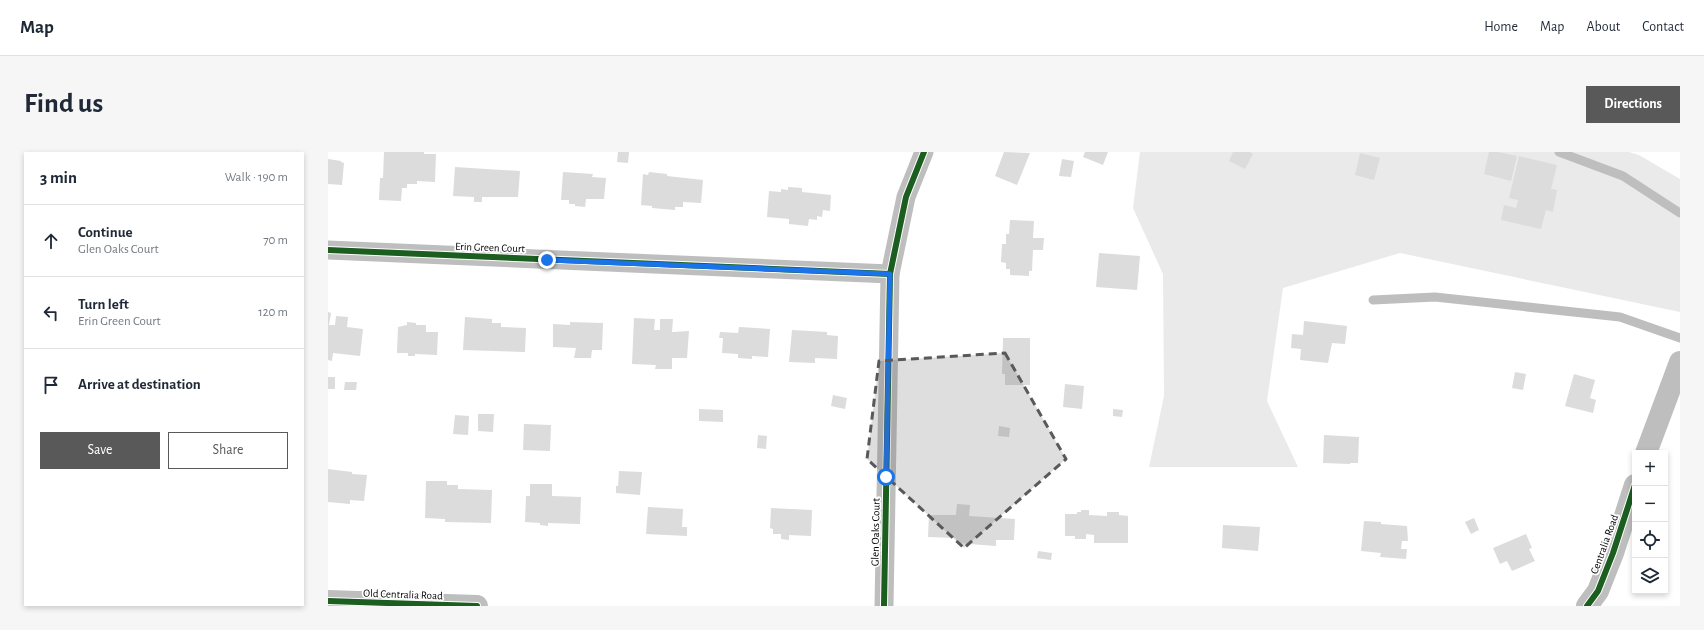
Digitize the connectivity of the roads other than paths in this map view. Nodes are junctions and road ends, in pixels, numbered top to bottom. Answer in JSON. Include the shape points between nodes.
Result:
{"nodes":[{"id":1,"x":924,"y":152,"type":"edge"},
{"id":2,"x":1559,"y":152,"type":"edge"},
{"id":3,"x":1680,"y":213,"type":"edge"},
{"id":4,"x":328,"y":250,"type":"edge"},
{"id":5,"x":890,"y":274,"type":"junction"},
{"id":6,"x":1373,"y":300,"type":"dead end"},
{"id":7,"x":1680,"y":338,"type":"edge"},
{"id":8,"x":1680,"y":362,"type":"edge"},
{"id":9,"x":1647,"y":450,"type":"edge"},
{"id":10,"x":1632,"y":495,"type":"edge"},
{"id":11,"x":328,"y":601,"type":"edge"},
{"id":12,"x":477,"y":606,"type":"edge"},
{"id":13,"x":884,"y":606,"type":"edge"},
{"id":14,"x":1587,"y":606,"type":"edge"}],
"edges":[{"from":1,"to":5,"type":"street","name":"Glen Oaks Court","via":[[906,197]]},
{"from":2,"to":3,"type":"lane","via":[[1623,176]]},
{"from":4,"to":5,"type":"street","name":"Erin Green Court"},
{"from":5,"to":13,"type":"street","name":"Glen Oaks Court"},
{"from":6,"to":7,"type":"lane","via":[[1435,297],[1620,317]]},
{"from":8,"to":9,"type":"street"},
{"from":10,"to":14,"type":"street","name":"Centralia Road","via":[[1598,591]]},
{"from":11,"to":12,"type":"street","name":"Old Centralia Road"}]}
